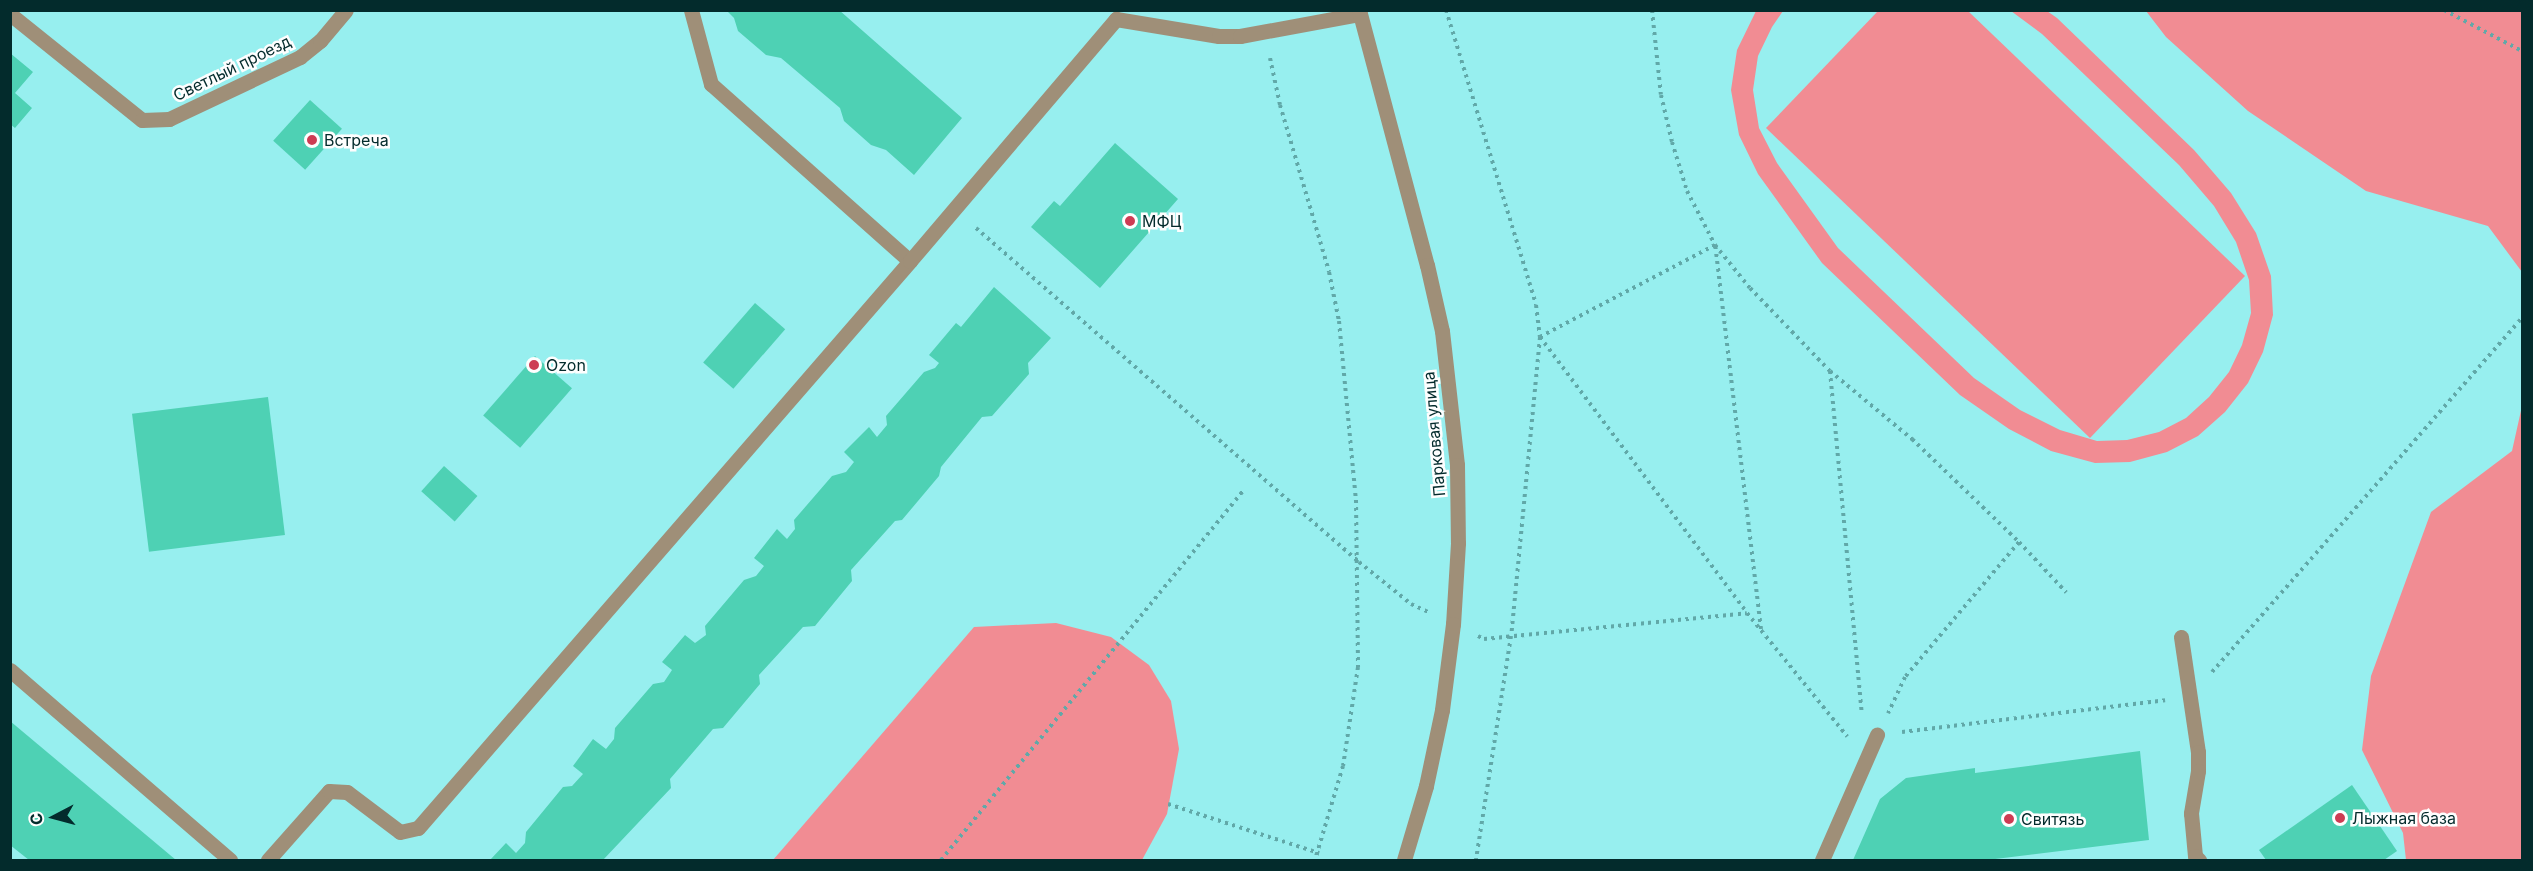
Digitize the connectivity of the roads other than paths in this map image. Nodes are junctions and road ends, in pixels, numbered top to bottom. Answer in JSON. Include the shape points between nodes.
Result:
{"nodes":[{"id":1,"x":346,"y":10,"type":"edge"},
{"id":2,"x":691,"y":10,"type":"edge"},
{"id":3,"x":1359,"y":12,"type":"edge"},
{"id":4,"x":10,"y":14,"type":"edge"},
{"id":5,"x":1111,"y":15,"type":"edge"},
{"id":6,"x":910,"y":261,"type":"junction"},
{"id":7,"x":2181,"y":637,"type":"dead end"},
{"id":8,"x":10,"y":670,"type":"edge"},
{"id":9,"x":1877,"y":735,"type":"road end"},
{"id":10,"x":2192,"y":859,"type":"edge"},
{"id":11,"x":230,"y":861,"type":"edge"},
{"id":12,"x":268,"y":861,"type":"edge"},
{"id":13,"x":1404,"y":861,"type":"edge"},
{"id":14,"x":1822,"y":861,"type":"edge"}],
"edges":[{"from":1,"to":4,"type":"street","name":"Светлый проезд","via":[[320,41],[300,57],[169,119],[142,120]]},
{"from":2,"to":6,"type":"street","via":[[711,84]]},
{"from":3,"to":5,"type":"street","via":[[1265,32],[1219,36]]},
{"from":3,"to":13,"type":"street","name":"Парковая улица","via":[[1442,331],[1457,465],[1458,543],[1442,710]]},
{"from":5,"to":6,"type":"street"},
{"from":6,"to":12,"type":"street","via":[[418,828],[400,832],[347,792],[329,791]]},
{"from":7,"to":10,"type":"street","via":[[2198,752],[2191,813]]},
{"from":8,"to":11,"type":"street"},
{"from":9,"to":14,"type":"street"}]}
